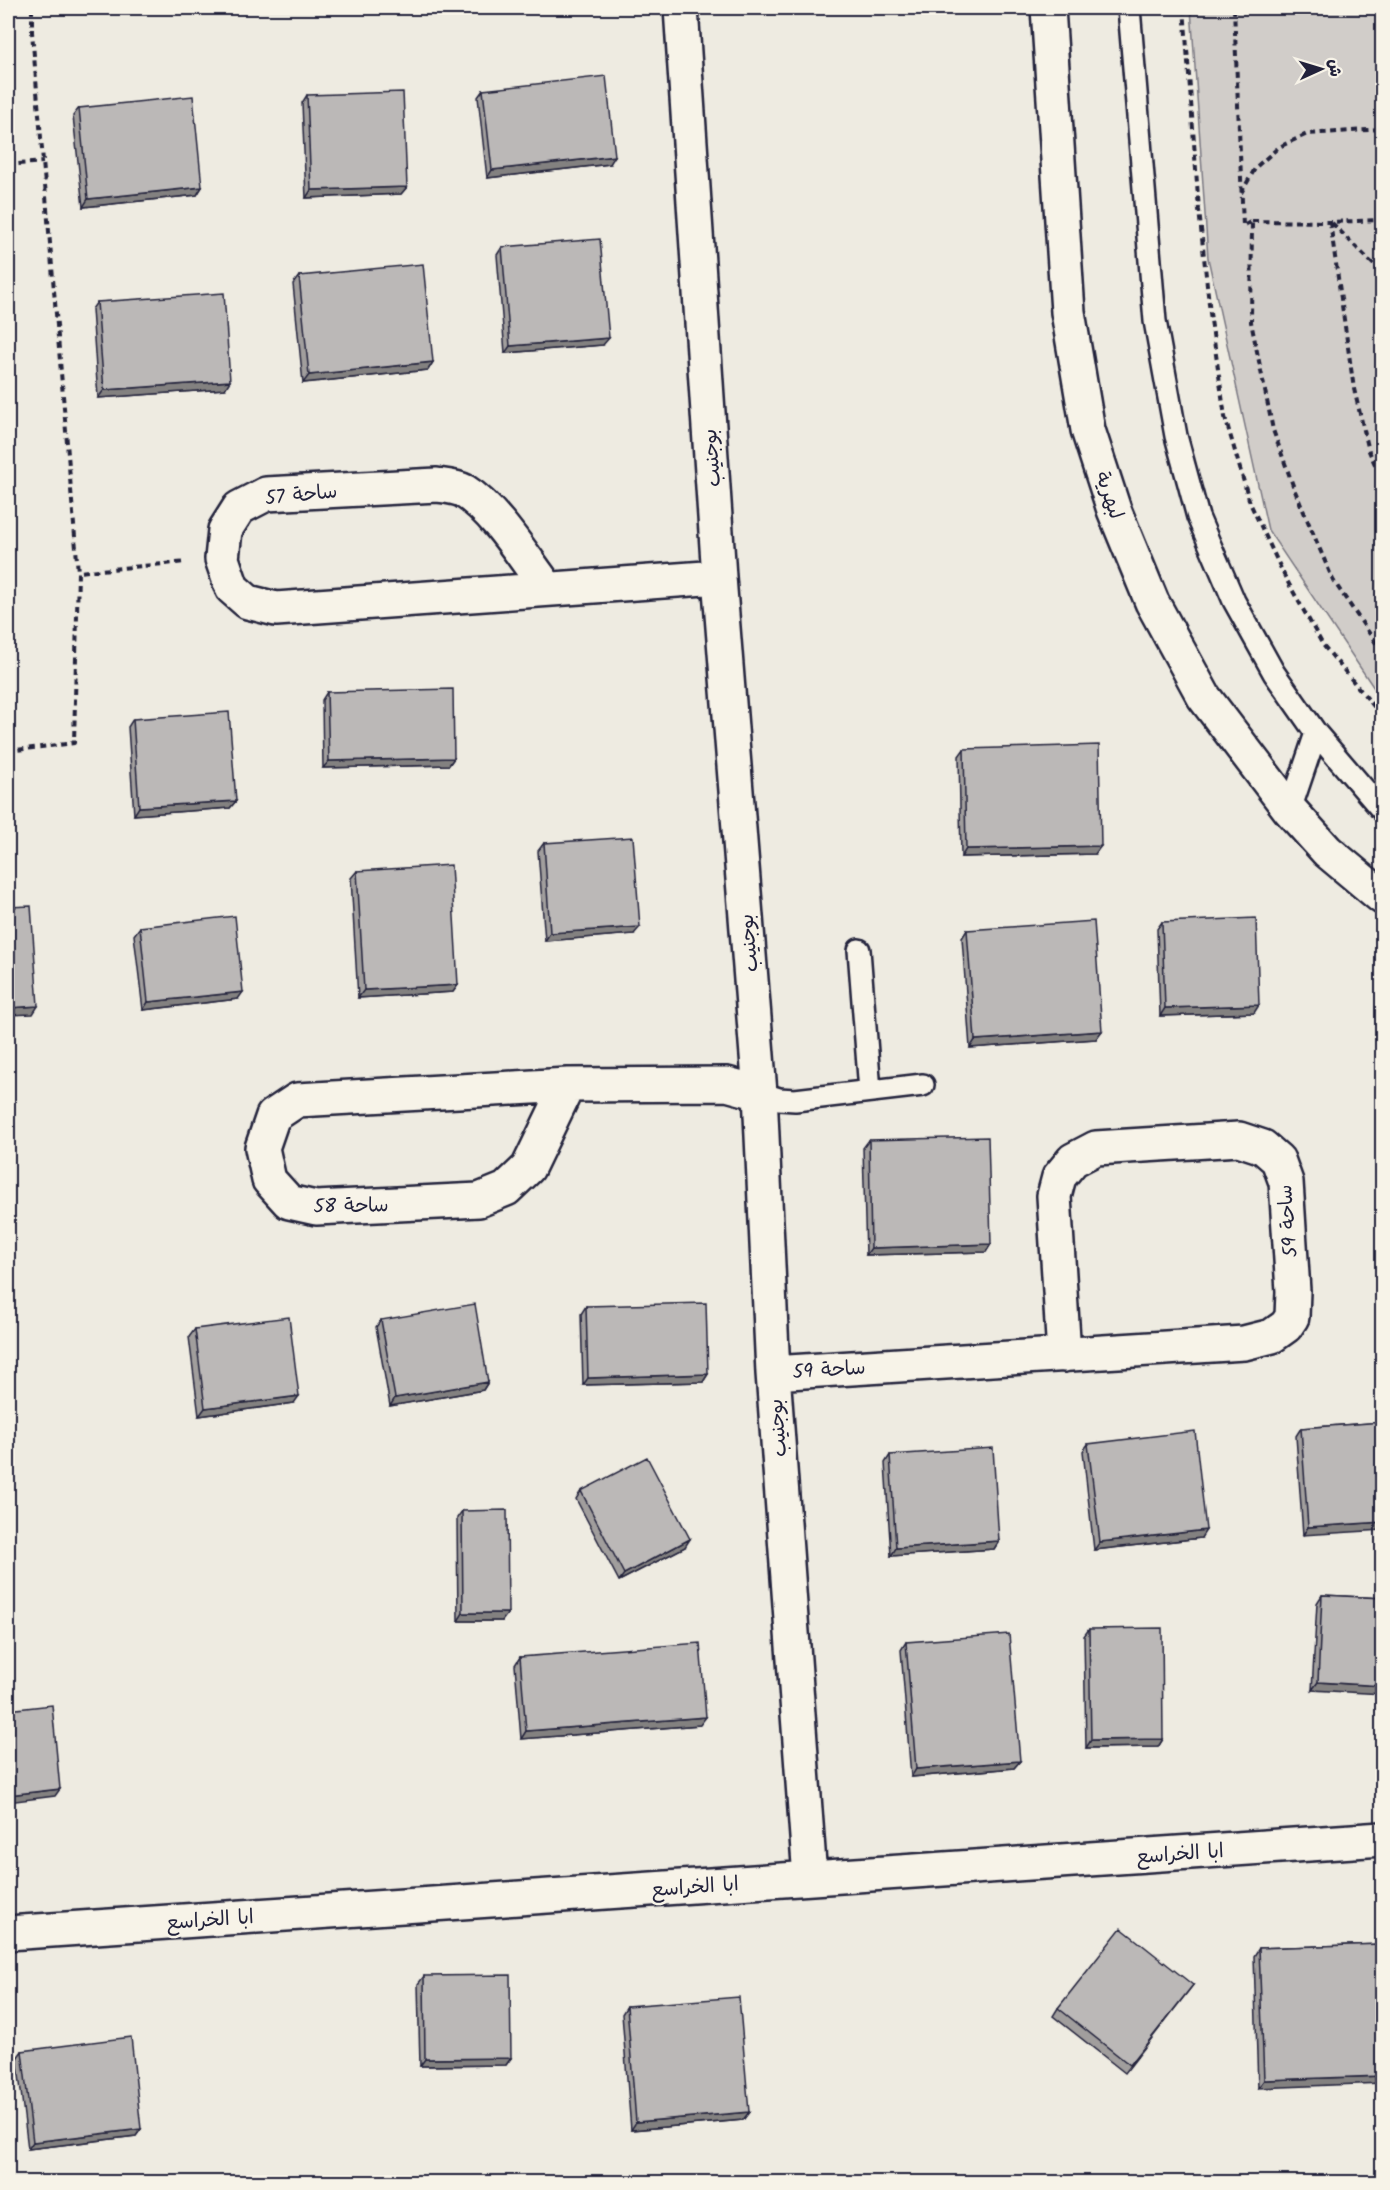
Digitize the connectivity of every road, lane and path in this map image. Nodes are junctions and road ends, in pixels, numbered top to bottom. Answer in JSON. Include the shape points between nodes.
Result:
{"nodes":[{"id":1,"x":32,"y":8,"type":"edge"},
{"id":2,"x":681,"y":8,"type":"edge"},
{"id":3,"x":1048,"y":8,"type":"edge"},
{"id":4,"x":1129,"y":8,"type":"edge"},
{"id":5,"x":1184,"y":8,"type":"edge"},
{"id":6,"x":1234,"y":8,"type":"edge"},
{"id":7,"x":1383,"y":129,"type":"edge"},
{"id":8,"x":43,"y":162,"type":"junction"},
{"id":9,"x":8,"y":165,"type":"edge"},
{"id":10,"x":1241,"y":194,"type":"junction"},
{"id":11,"x":1252,"y":220,"type":"junction"},
{"id":12,"x":1383,"y":220,"type":"edge"},
{"id":13,"x":1330,"y":222,"type":"junction"},
{"id":14,"x":1383,"y":273,"type":"edge"},
{"id":15,"x":1383,"y":480,"type":"edge"},
{"id":16,"x":222,"y":559,"type":"junction"},
{"id":17,"x":78,"y":572,"type":"junction"},
{"id":18,"x":719,"y":578,"type":"junction"},
{"id":19,"x":547,"y":588,"type":"junction"},
{"id":20,"x":1383,"y":652,"type":"edge"},
{"id":21,"x":1383,"y":716,"type":"edge"},
{"id":22,"x":1316,"y":733,"type":"junction"},
{"id":23,"x":8,"y":751,"type":"edge"},
{"id":24,"x":1290,"y":810,"type":"junction"},
{"id":25,"x":1383,"y":810,"type":"edge"},
{"id":26,"x":1383,"y":897,"type":"edge"},
{"id":27,"x":859,"y":950,"type":"dead end"},
{"id":28,"x":568,"y":1085,"type":"junction"},
{"id":29,"x":923,"y":1085,"type":"dead end"},
{"id":30,"x":870,"y":1091,"type":"junction"},
{"id":31,"x":760,"y":1093,"type":"junction"},
{"id":32,"x":1064,"y":1354,"type":"junction"},
{"id":33,"x":773,"y":1373,"type":"junction"},
{"id":34,"x":1383,"y":1839,"type":"edge"},
{"id":35,"x":810,"y":1878,"type":"junction"},
{"id":36,"x":8,"y":1933,"type":"edge"}],
"edges":[{"from":1,"to":8,"type":"path"},
{"from":2,"to":18,"type":"street","name":"بوجنيب"},
{"from":3,"to":24,"type":"street","name":"لبهرية","via":[[1068,312],[1088,430],[1114,510],[1152,602],[1204,697]]},
{"from":4,"to":22,"type":"lane","via":[[1155,321],[1176,436],[1198,517],[1234,601],[1274,673]]},
{"from":5,"to":21,"type":"path","via":[[1198,210],[1225,417],[1250,503],[1285,577],[1323,645]]},
{"from":6,"to":10,"type":"path"},
{"from":7,"to":10,"type":"path","via":[[1307,134],[1279,147],[1256,168]]},
{"from":8,"to":9,"type":"path"},
{"from":8,"to":17,"type":"path"},
{"from":10,"to":11,"type":"path","via":[[1243,226]]},
{"from":11,"to":13,"type":"path"},
{"from":11,"to":20,"type":"path","via":[[1251,322],[1273,430],[1333,580]]},
{"from":12,"to":13,"type":"path"},
{"from":13,"to":14,"type":"path"},
{"from":13,"to":15,"type":"path","via":[[1354,389],[1369,452]]},
{"from":16,"to":17,"type":"path"},
{"from":16,"to":19,"type":"street","name":"ساحة 57","via":[[232,588],[248,602],[276,609]]},
{"from":16,"to":19,"type":"street","name":"ساحة 57","via":[[225,530],[239,508],[266,494],[437,485],[462,490],[479,503]]},
{"from":17,"to":23,"type":"path","via":[[74,743]]},
{"from":18,"to":19,"type":"street","name":"ساحة 57"},
{"from":18,"to":31,"type":"street","name":"بوجنيب"},
{"from":22,"to":24,"type":"lane"},
{"from":22,"to":25,"type":"lane"},
{"from":24,"to":26,"type":"street","name":"لبهرية","via":[[1327,851]]},
{"from":27,"to":30,"type":"lane"},
{"from":28,"to":28,"type":"street","name":"ساحة 58","via":[[528,1167],[506,1189],[479,1200],[316,1208],[289,1202],[269,1180],[262,1148],[273,1116],[297,1100]]},
{"from":28,"to":31,"type":"street","name":"ساحة 58","via":[[727,1084]]},
{"from":29,"to":30,"type":"lane"},
{"from":30,"to":31,"type":"lane","via":[[786,1100]]},
{"from":31,"to":33,"type":"street","name":"بوجنيب"},
{"from":32,"to":32,"type":"street","name":"ساحة 59","via":[[1054,1196],[1059,1177],[1073,1160],[1096,1148],[1239,1139],[1263,1147],[1278,1160],[1286,1182],[1293,1291],[1292,1317],[1286,1326],[1272,1336],[1244,1342]]},
{"from":32,"to":33,"type":"street","name":"ساحة 59"},
{"from":33,"to":35,"type":"street","name":"بوجنيب"},
{"from":34,"to":35,"type":"street","name":"ابا الخراسع"},
{"from":35,"to":36,"type":"street","name":"ابا الخراسع"}]}
